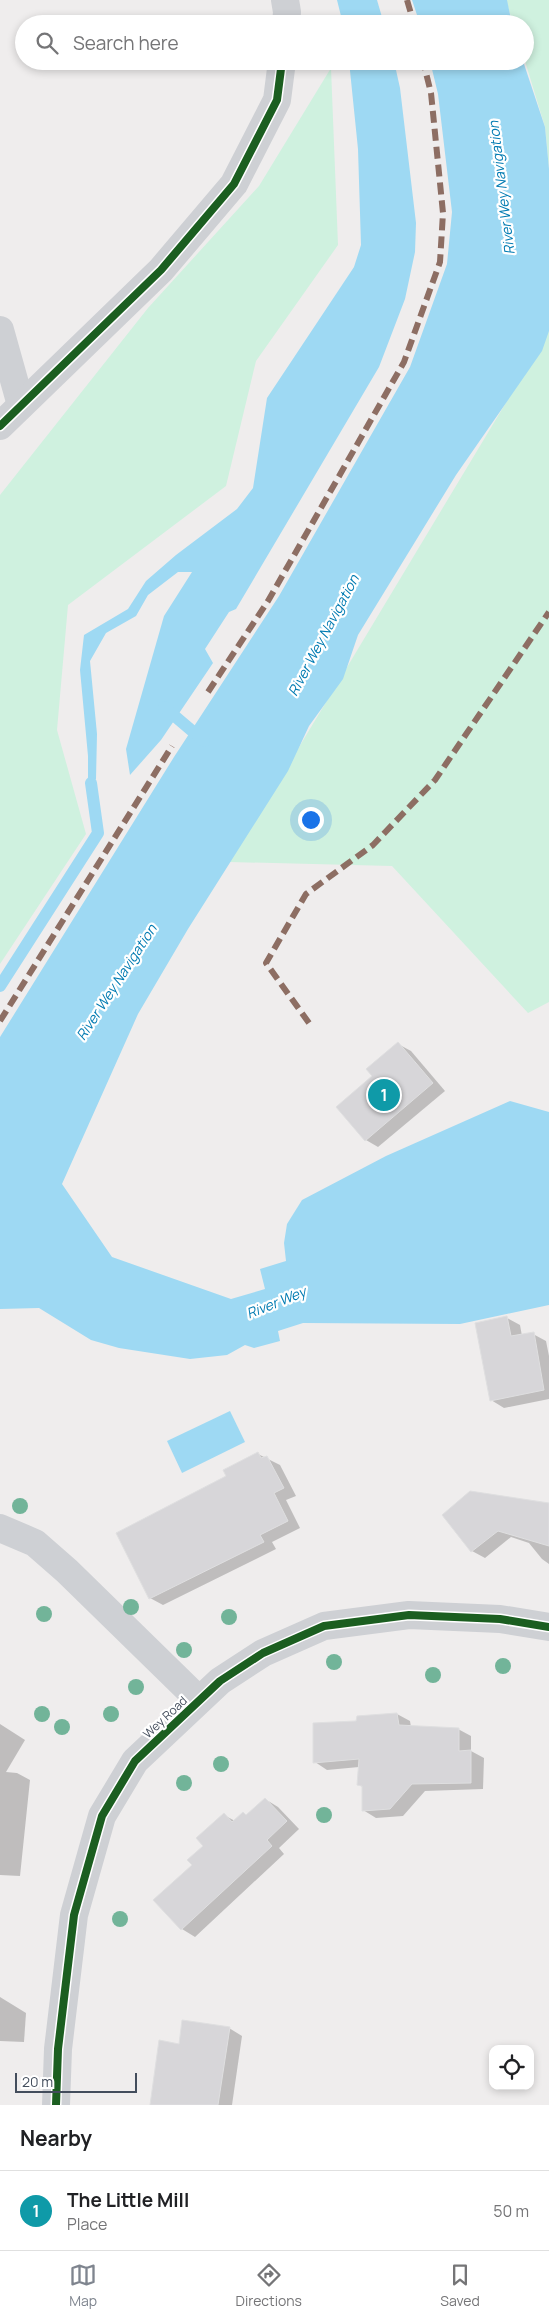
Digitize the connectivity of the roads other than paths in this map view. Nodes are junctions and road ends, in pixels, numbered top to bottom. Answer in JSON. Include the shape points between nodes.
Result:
{"nodes":[{"id":1,"x":285,"y":0,"type":"edge"},
{"id":2,"x":287,"y":15,"type":"edge"},
{"id":3,"x":281,"y":70,"type":"edge"},
{"id":4,"x":0,"y":330,"type":"edge"},
{"id":5,"x":21,"y":406,"type":"junction"},
{"id":6,"x":0,"y":426,"type":"edge"},
{"id":7,"x":0,"y":1528,"type":"edge"},
{"id":8,"x":549,"y":1627,"type":"edge"},
{"id":9,"x":199,"y":1700,"type":"junction"},
{"id":10,"x":56,"y":2105,"type":"edge"}],
"edges":[{"from":1,"to":2,"type":"street"},
{"from":3,"to":5,"type":"street","via":[[277,100],[234,184],[161,270]]},
{"from":4,"to":5,"type":"street"},
{"from":5,"to":6,"type":"street"},
{"from":7,"to":9,"type":"street","via":[[34,1543],[67,1571]]},
{"from":8,"to":9,"type":"street","name":"Wey Road","via":[[500,1618],[409,1615],[324,1626],[263,1652],[220,1681]]},
{"from":9,"to":10,"type":"street","name":"Wey Road","via":[[135,1761],[102,1816],[74,1915],[58,2049]]}]}
